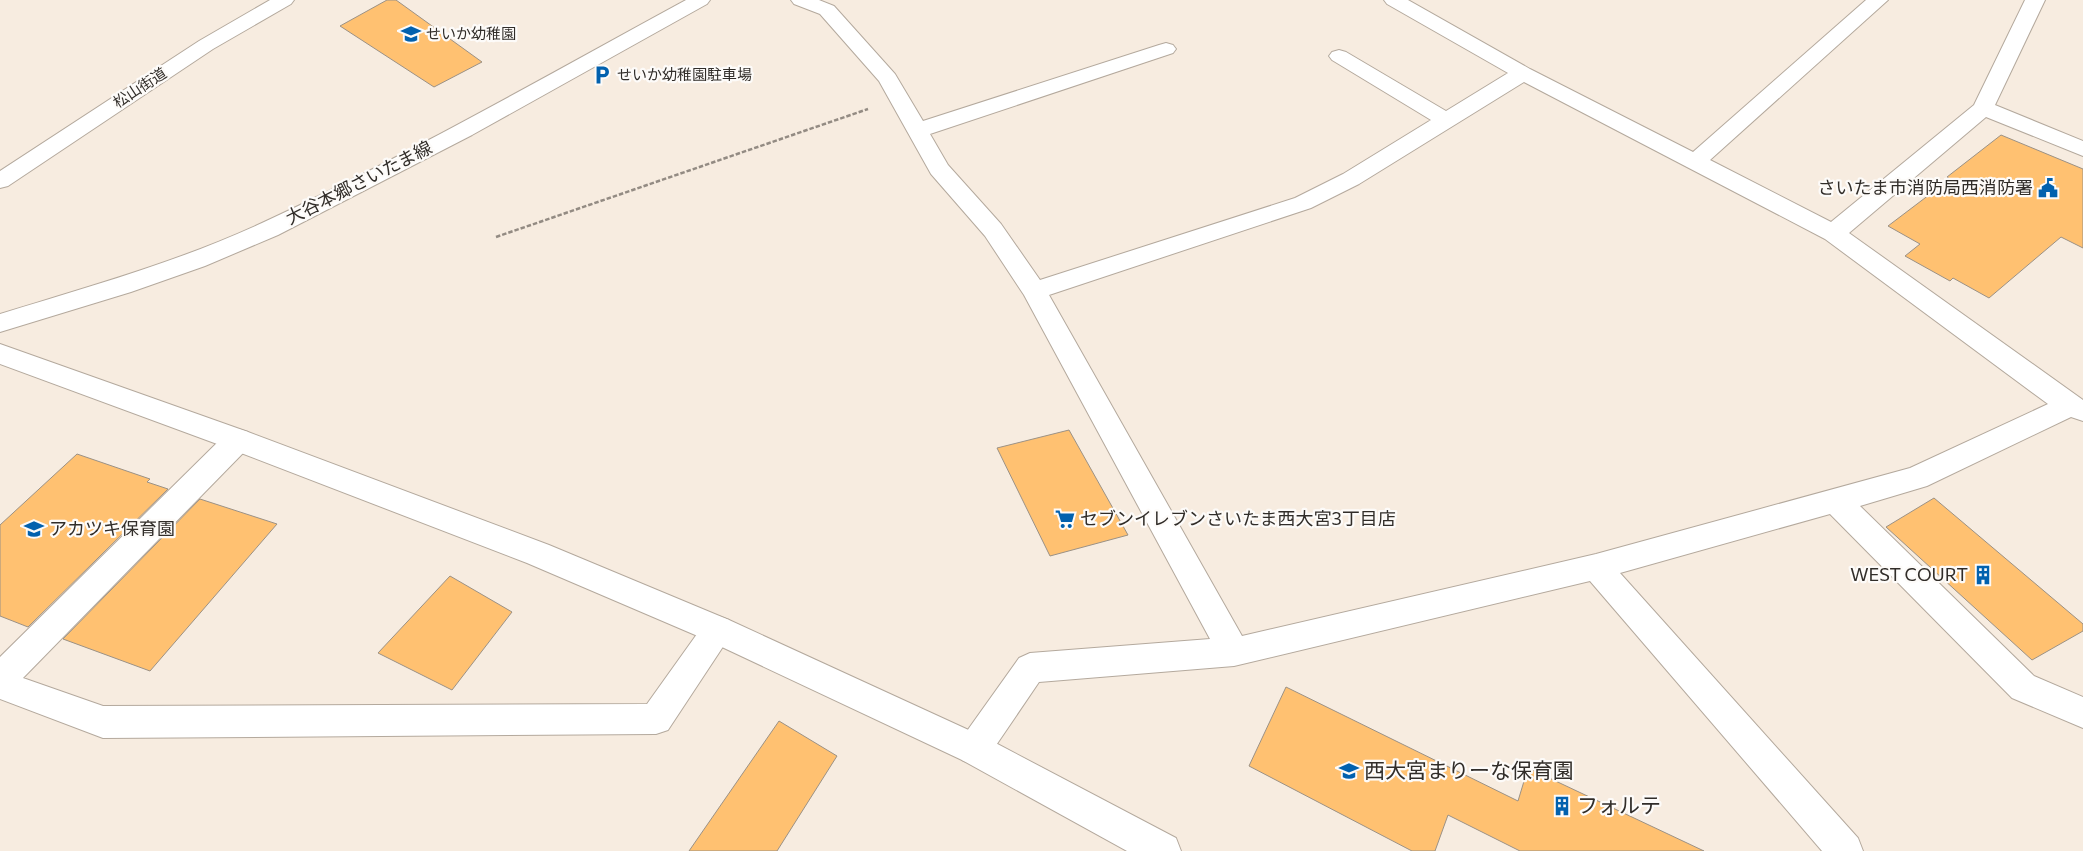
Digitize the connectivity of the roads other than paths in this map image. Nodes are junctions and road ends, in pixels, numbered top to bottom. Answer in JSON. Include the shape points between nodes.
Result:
{"nodes":[{"id":1,"x":284,"y":0,"type":"edge"},
{"id":2,"x":700,"y":0,"type":"edge"},
{"id":3,"x":801,"y":0,"type":"edge"},
{"id":4,"x":1394,"y":0,"type":"edge"},
{"id":5,"x":1878,"y":0,"type":"edge"},
{"id":6,"x":2035,"y":0,"type":"edge"},
{"id":7,"x":1166,"y":49,"type":"dead end"},
{"id":8,"x":1339,"y":56,"type":"dead end"},
{"id":9,"x":1523,"y":73,"type":"junction"},
{"id":10,"x":1983,"y":108,"type":"junction"},
{"id":11,"x":1448,"y":121,"type":"junction"},
{"id":12,"x":919,"y":130,"type":"junction"},
{"id":13,"x":2083,"y":149,"type":"edge"},
{"id":14,"x":1695,"y":162,"type":"junction"},
{"id":15,"x":0,"y":182,"type":"edge"},
{"id":16,"x":1833,"y":233,"type":"junction"},
{"id":17,"x":1034,"y":291,"type":"junction"},
{"id":18,"x":0,"y":323,"type":"edge"},
{"id":19,"x":0,"y":354,"type":"edge"},
{"id":20,"x":2076,"y":408,"type":"edge"},
{"id":21,"x":238,"y":440,"type":"junction"},
{"id":22,"x":1836,"y":501,"type":"junction"},
{"id":23,"x":1596,"y":567,"type":"junction"},
{"id":24,"x":718,"y":630,"type":"junction"},
{"id":25,"x":1234,"y":652,"type":"junction"},
{"id":26,"x":0,"y":679,"type":"edge"},
{"id":27,"x":0,"y":684,"type":"edge"},
{"id":28,"x":2083,"y":713,"type":"edge"},
{"id":29,"x":974,"y":749,"type":"junction"},
{"id":30,"x":1163,"y":851,"type":"edge"},
{"id":31,"x":1845,"y":851,"type":"edge"}],
"edges":[{"from":1,"to":15,"type":"street","name":"松山街道","via":[[206,45]]},
{"from":2,"to":18,"type":"street","name":"大谷本郷さいたま線","via":[[464,130],[270,229],[122,286]]},
{"from":3,"to":12,"type":"street","via":[[827,10],[888,78]]},
{"from":4,"to":9,"type":"street"},
{"from":5,"to":14,"type":"street"},
{"from":6,"to":10,"type":"street"},
{"from":7,"to":12,"type":"street"},
{"from":8,"to":11,"type":"street"},
{"from":9,"to":11,"type":"street"},
{"from":9,"to":14,"type":"street"},
{"from":10,"to":13,"type":"street"},
{"from":10,"to":16,"type":"street"},
{"from":11,"to":17,"type":"street","via":[[1351,180],[1303,203]]},
{"from":12,"to":17,"type":"street","via":[[939,170],[993,230]]},
{"from":14,"to":16,"type":"street"},
{"from":16,"to":20,"type":"street"},
{"from":17,"to":25,"type":"street"},
{"from":19,"to":21,"type":"street"},
{"from":20,"to":22,"type":"street","via":[[1917,478]]},
{"from":21,"to":24,"type":"street","via":[[538,554]]},
{"from":21,"to":26,"type":"street"},
{"from":22,"to":23,"type":"street"},
{"from":22,"to":28,"type":"street","via":[[2023,687]]},
{"from":23,"to":25,"type":"street"},
{"from":23,"to":31,"type":"street"},
{"from":24,"to":27,"type":"street","via":[[656,719],[103,722]]},
{"from":24,"to":29,"type":"street"},
{"from":25,"to":29,"type":"street","via":[[1030,668]]},
{"from":29,"to":30,"type":"street"}]}
